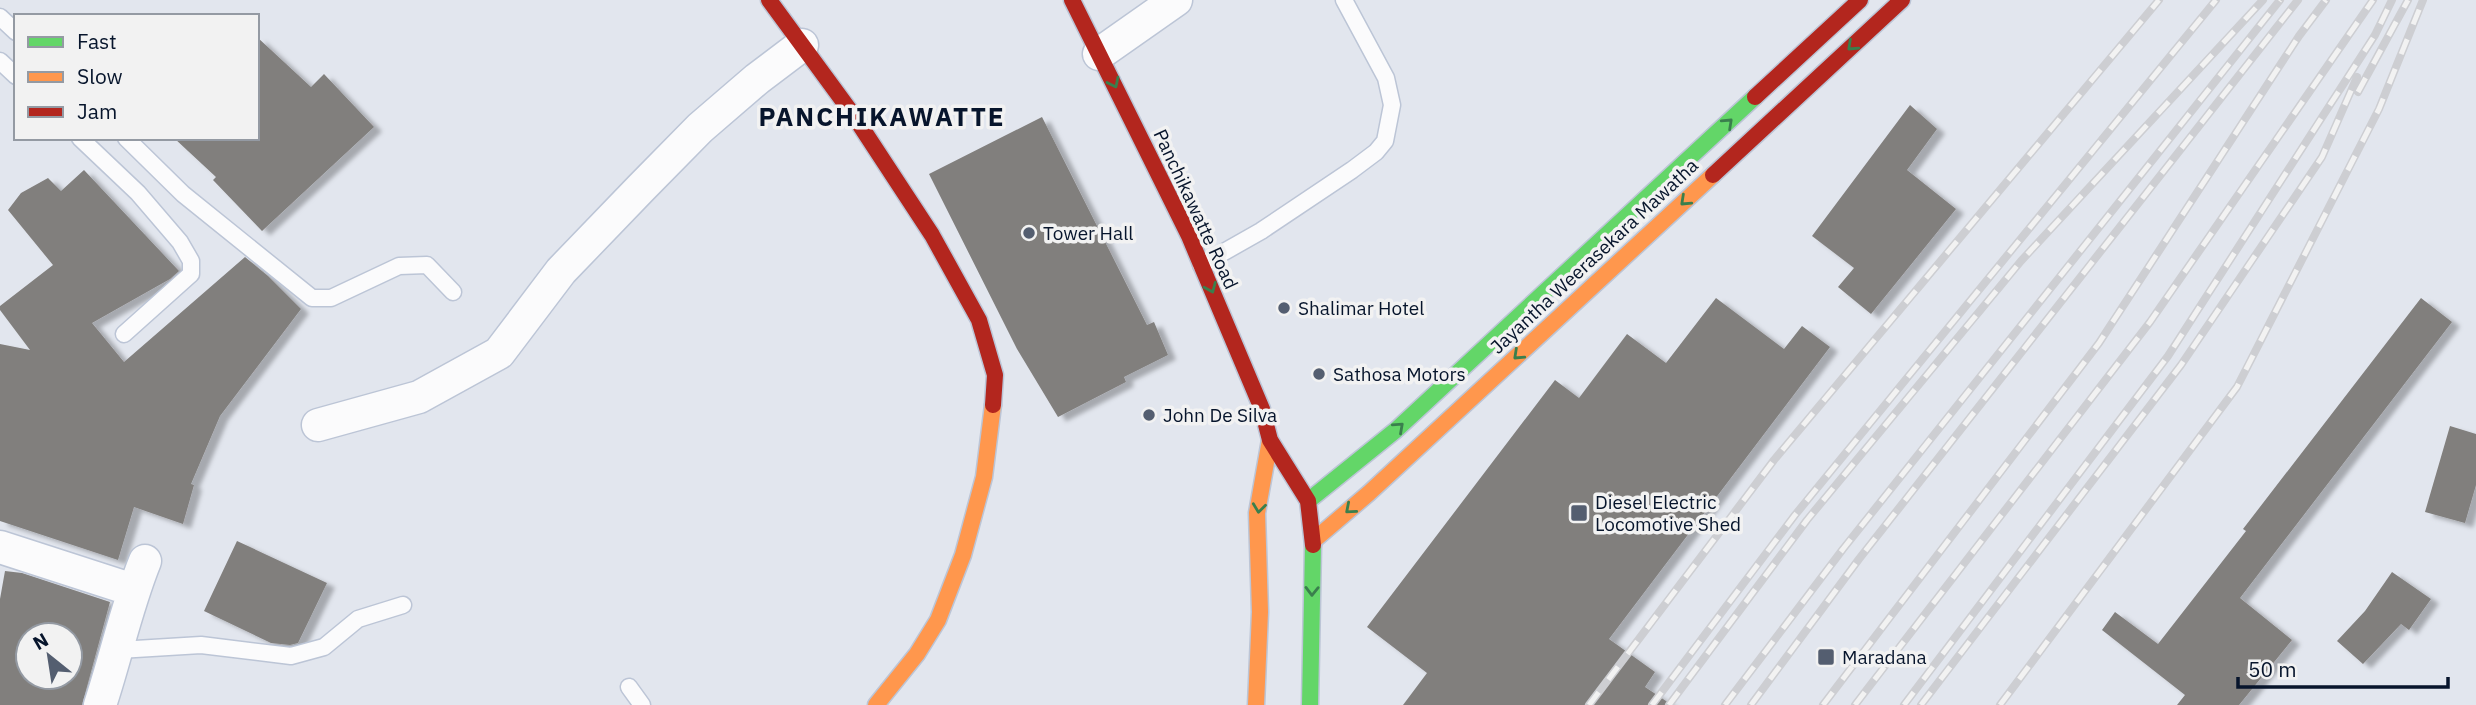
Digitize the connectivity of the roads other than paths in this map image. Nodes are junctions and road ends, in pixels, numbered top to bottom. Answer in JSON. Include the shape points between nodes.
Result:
{"nodes":[{"id":1,"x":769,"y":0,"type":"edge"},
{"id":2,"x":1072,"y":0,"type":"edge"},
{"id":3,"x":1176,"y":0,"type":"edge"},
{"id":4,"x":1344,"y":0,"type":"edge"},
{"id":5,"x":1860,"y":0,"type":"edge"},
{"id":6,"x":1902,"y":0,"type":"edge"},
{"id":7,"x":0,"y":17,"type":"edge"},
{"id":8,"x":14,"y":30,"type":"edge"},
{"id":9,"x":802,"y":45,"type":"junction"},
{"id":10,"x":1099,"y":54,"type":"junction"},
{"id":11,"x":0,"y":61,"type":"edge"},
{"id":12,"x":14,"y":74,"type":"edge"},
{"id":13,"x":82,"y":140,"type":"edge"},
{"id":14,"x":128,"y":140,"type":"edge"},
{"id":15,"x":1201,"y":265,"type":"junction"},
{"id":16,"x":453,"y":292,"type":"dead end"},
{"id":17,"x":124,"y":334,"type":"dead end"},
{"id":18,"x":318,"y":425,"type":"dead end"},
{"id":19,"x":1270,"y":440,"type":"junction"},
{"id":20,"x":1308,"y":501,"type":"junction"},
{"id":21,"x":1313,"y":541,"type":"junction"},
{"id":22,"x":0,"y":547,"type":"edge"},
{"id":23,"x":145,"y":561,"type":"dead end"},
{"id":24,"x":133,"y":590,"type":"junction"},
{"id":25,"x":403,"y":605,"type":"dead end"},
{"id":26,"x":119,"y":650,"type":"junction"},
{"id":27,"x":629,"y":687,"type":"dead end"},
{"id":28,"x":100,"y":705,"type":"edge"},
{"id":29,"x":642,"y":705,"type":"edge"},
{"id":30,"x":876,"y":705,"type":"edge"},
{"id":31,"x":1256,"y":705,"type":"edge"},
{"id":32,"x":1310,"y":705,"type":"edge"}],
"edges":[{"from":1,"to":9,"type":"main road"},
{"from":2,"to":10,"type":"main road","name":"Panchikawatte Road"},
{"from":3,"to":10,"type":"street"},
{"from":4,"to":15,"type":"lane","via":[[1386,78],[1392,105],[1385,141],[1352,170]]},
{"from":20,"to":5,"type":"main road","name":"Jayantha Weerasekara Mawatha","one_way":true,"via":[[1396,430]]},
{"from":6,"to":21,"type":"main road","name":"Jayantha Weerasekara Mawatha","one_way":true},
{"from":7,"to":8,"type":"lane"},
{"from":9,"to":18,"type":"street","via":[[700,128],[561,271],[499,353],[419,397]]},
{"from":9,"to":30,"type":"main road","via":[[854,116],[959,280],[979,320],[995,375],[984,477],[962,555],[937,620]]},
{"from":10,"to":15,"type":"main road","name":"Panchikawatte Road","one_way":true},
{"from":11,"to":12,"type":"lane"},
{"from":13,"to":17,"type":"lane","via":[[138,193],[191,261],[191,274]]},
{"from":14,"to":16,"type":"lane","via":[[183,194],[312,298],[331,298],[400,266],[427,265]]},
{"from":15,"to":19,"type":"main road","name":"Panchikawatte Road","one_way":true,"via":[[1262,409]]},
{"from":19,"to":20,"type":"main road","name":"Panchikawatte Road"},
{"from":19,"to":31,"type":"main road","name":"Panchikawatte Road","one_way":true,"via":[[1257,513],[1260,612]]},
{"from":20,"to":21,"type":"main road","name":"Panchikawatte Road"},
{"from":21,"to":32,"type":"main road","name":"Panchikawatte Road","one_way":true},
{"from":22,"to":24,"type":"street"},
{"from":23,"to":24,"type":"street"},
{"from":24,"to":26,"type":"street"},
{"from":25,"to":26,"type":"lane","via":[[358,619],[324,647],[291,656],[201,645]]},
{"from":26,"to":28,"type":"street"},
{"from":27,"to":29,"type":"lane"}]}
